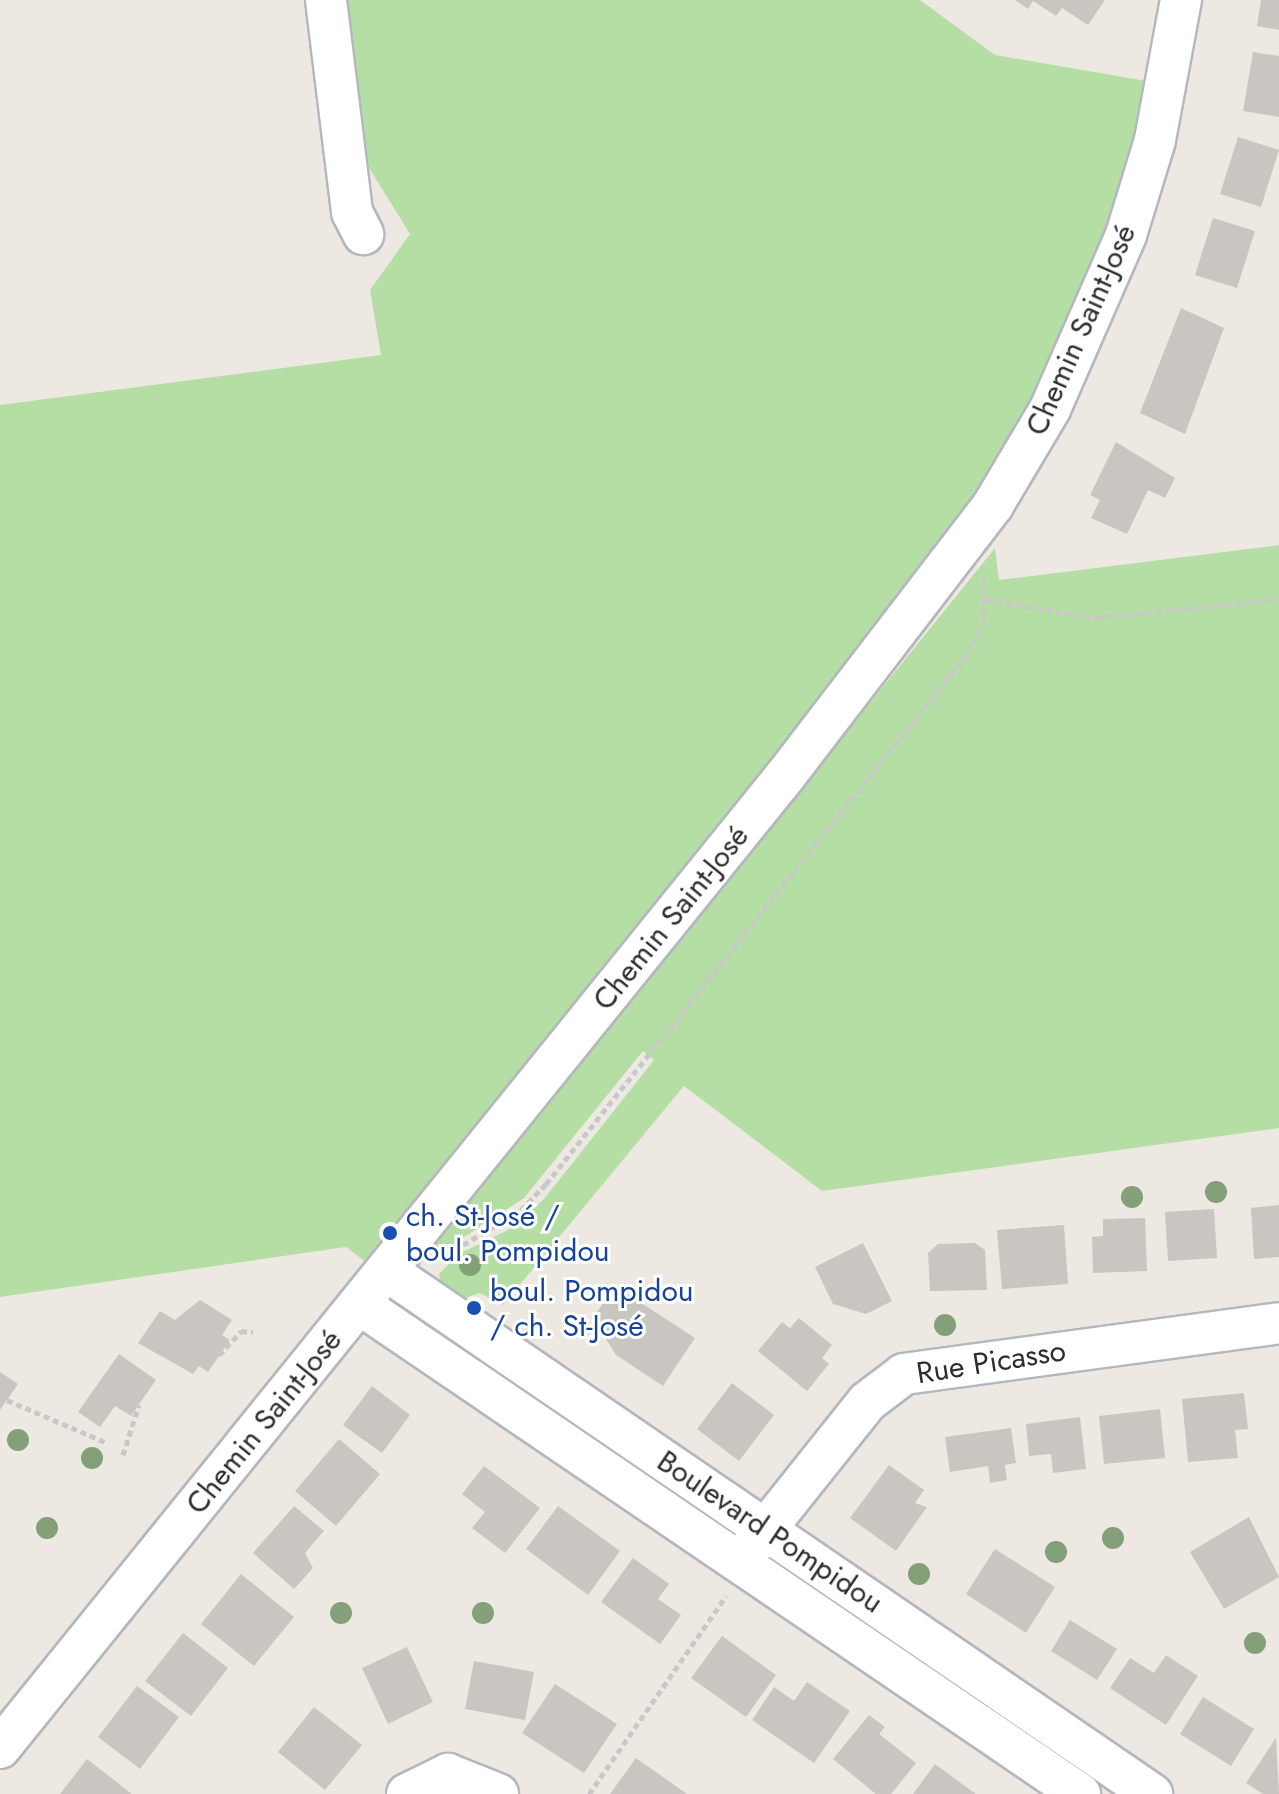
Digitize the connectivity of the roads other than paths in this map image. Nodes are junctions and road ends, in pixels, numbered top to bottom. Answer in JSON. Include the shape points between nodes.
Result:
{"nodes":[{"id":1,"x":326,"y":0,"type":"edge"},
{"id":2,"x":1181,"y":0,"type":"edge"},
{"id":3,"x":363,"y":234,"type":"dead end"},
{"id":4,"x":387,"y":1271,"type":"junction"},
{"id":5,"x":359,"y":1304,"type":"junction"},
{"id":6,"x":1279,"y":1323,"type":"edge"},
{"id":7,"x":765,"y":1528,"type":"junction"},
{"id":8,"x":734,"y":1577,"type":"junction"},
{"id":9,"x":0,"y":1748,"type":"edge"},
{"id":10,"x":407,"y":1794,"type":"edge"},
{"id":11,"x":498,"y":1794,"type":"edge"},
{"id":12,"x":1080,"y":1794,"type":"edge"},
{"id":13,"x":1152,"y":1794,"type":"edge"}],
"edges":[{"from":1,"to":3,"type":"street","via":[[352,212]]},
{"from":2,"to":4,"type":"street","name":"Chemin Saint-José","via":[[1155,140],[1126,235],[1061,389],[993,505]]},
{"from":4,"to":5,"type":"street","name":"Chemin Saint-José"},
{"from":4,"to":7,"type":"street","name":"Boulevard Pompidou"},
{"from":5,"to":8,"type":"street","name":"Boulevard Pompidou"},
{"from":5,"to":9,"type":"street","name":"Chemin Saint-José"},
{"from":6,"to":7,"type":"street","name":"Rue Picasso","via":[[904,1374],[867,1402]]},
{"from":7,"to":8,"type":"street","name":"Rue Picasso"},
{"from":7,"to":13,"type":"street","name":"Boulevard Pompidou"},
{"from":8,"to":12,"type":"street","name":"Boulevard Pompidou"},
{"from":10,"to":11,"type":"street","via":[[448,1774]]}]}
